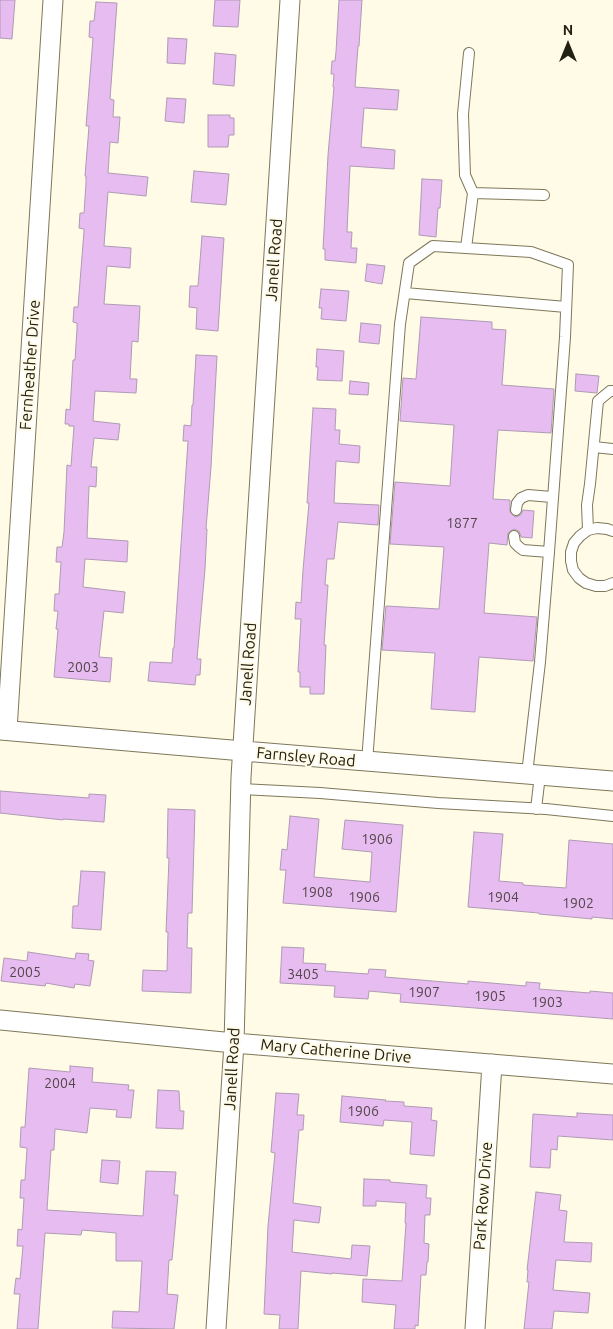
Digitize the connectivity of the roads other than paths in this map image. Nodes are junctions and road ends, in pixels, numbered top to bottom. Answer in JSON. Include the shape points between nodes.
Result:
{"nodes":[{"id":1,"x":53,"y":0,"type":"edge"},
{"id":2,"x":290,"y":0,"type":"edge"},
{"id":3,"x":469,"y":53,"type":"dead end"},
{"id":4,"x":473,"y":192,"type":"junction"},
{"id":5,"x":544,"y":195,"type":"dead end"},
{"id":6,"x":466,"y":248,"type":"junction"},
{"id":7,"x":405,"y":293,"type":"junction"},
{"id":8,"x":566,"y":307,"type":"junction"},
{"id":9,"x":613,"y":392,"type":"edge"},
{"id":10,"x":594,"y":447,"type":"junction"},
{"id":11,"x":613,"y":449,"type":"edge"},
{"id":12,"x":552,"y":497,"type":"junction"},
{"id":13,"x":516,"y":510,"type":"dead end"},
{"id":14,"x":588,"y":530,"type":"junction"},
{"id":15,"x":613,"y":531,"type":"edge"},
{"id":16,"x":514,"y":536,"type":"dead end"},
{"id":17,"x":549,"y":552,"type":"junction"},
{"id":18,"x":613,"y":583,"type":"edge"},
{"id":19,"x":4,"y":730,"type":"edge"},
{"id":20,"x":243,"y":751,"type":"junction"},
{"id":21,"x":367,"y":762,"type":"junction"},
{"id":22,"x":534,"y":775,"type":"junction"},
{"id":23,"x":613,"y":781,"type":"edge"},
{"id":24,"x":241,"y":789,"type":"junction"},
{"id":25,"x":536,"y":808,"type":"junction"},
{"id":26,"x":613,"y":816,"type":"edge"},
{"id":27,"x":0,"y":1020,"type":"edge"},
{"id":28,"x":234,"y":1043,"type":"junction"},
{"id":29,"x":492,"y":1064,"type":"junction"},
{"id":30,"x":613,"y":1074,"type":"edge"},
{"id":31,"x":216,"y":1329,"type":"edge"},
{"id":32,"x":475,"y":1329,"type":"edge"}],
"edges":[{"from":1,"to":19,"type":"street","name":"Fernheather Drive"},
{"from":2,"to":20,"type":"street","name":"Janell Road"},
{"from":3,"to":4,"type":"lane","via":[[463,114],[465,175]]},
{"from":4,"to":5,"type":"lane"},
{"from":4,"to":6,"type":"lane"},
{"from":6,"to":7,"type":"lane","via":[[433,246],[409,263]]},
{"from":6,"to":8,"type":"lane","via":[[530,252],[568,265]]},
{"from":7,"to":8,"type":"lane"},
{"from":7,"to":21,"type":"lane"},
{"from":8,"to":12,"type":"lane"},
{"from":9,"to":10,"type":"lane","via":[[598,401]]},
{"from":10,"to":11,"type":"lane"},
{"from":10,"to":14,"type":"lane","via":[[587,505]]},
{"from":12,"to":13,"type":"lane","via":[[521,498]]},
{"from":12,"to":17,"type":"lane"},
{"from":14,"to":15,"type":"lane"},
{"from":14,"to":18,"type":"lane","via":[[574,543],[571,552],[573,570],[586,584],[605,586]]},
{"from":16,"to":17,"type":"lane","via":[[515,543],[523,550]]},
{"from":17,"to":22,"type":"lane"},
{"from":19,"to":20,"type":"street","name":"Farnsley Road"},
{"from":20,"to":21,"type":"street","name":"Farnsley Road"},
{"from":20,"to":24,"type":"street","name":"Janell Road"},
{"from":21,"to":22,"type":"street","name":"Farnsley Road"},
{"from":22,"to":23,"type":"street","name":"Farnsley Road"},
{"from":22,"to":25,"type":"lane"},
{"from":24,"to":25,"type":"lane"},
{"from":24,"to":28,"type":"street","name":"Janell Road"},
{"from":25,"to":26,"type":"lane"},
{"from":27,"to":28,"type":"street","name":"Mary Catherine Drive"},
{"from":28,"to":29,"type":"street","name":"Mary Catherine Drive"},
{"from":28,"to":31,"type":"street","name":"Janell Road"},
{"from":29,"to":30,"type":"street","name":"Mary Catherine Drive"},
{"from":29,"to":32,"type":"street","name":"Park Row Drive"}]}
